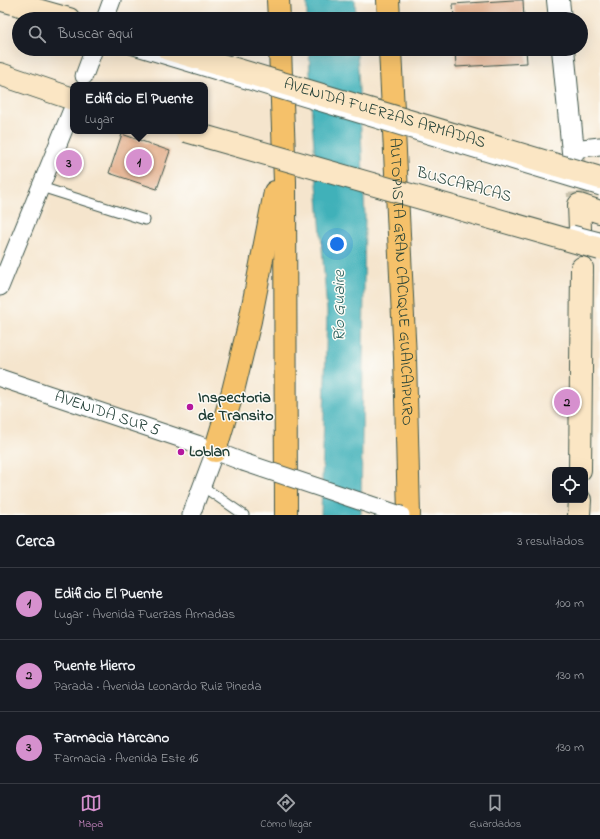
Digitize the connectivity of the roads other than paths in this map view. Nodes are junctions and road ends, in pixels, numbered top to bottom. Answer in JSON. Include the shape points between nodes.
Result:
{"nodes":[{"id":1,"x":2,"y":0,"type":"edge"},
{"id":2,"x":112,"y":0,"type":"edge"},
{"id":3,"x":278,"y":0,"type":"edge"},
{"id":4,"x":388,"y":0,"type":"edge"},
{"id":5,"x":558,"y":0,"type":"edge"},
{"id":6,"x":44,"y":12,"type":"edge"},
{"id":7,"x":108,"y":12,"type":"edge"},
{"id":8,"x":279,"y":12,"type":"edge"},
{"id":9,"x":389,"y":12,"type":"edge"},
{"id":10,"x":559,"y":12,"type":"edge"},
{"id":11,"x":91,"y":56,"type":"edge"},
{"id":12,"x":153,"y":56,"type":"edge"},
{"id":13,"x":191,"y":56,"type":"edge"},
{"id":14,"x":280,"y":56,"type":"edge"},
{"id":15,"x":390,"y":56,"type":"edge"},
{"id":16,"x":564,"y":56,"type":"edge"},
{"id":17,"x":0,"y":74,"type":"edge"},
{"id":18,"x":84,"y":76,"type":"dead end"},
{"id":19,"x":70,"y":104,"type":"edge"},
{"id":20,"x":70,"y":110,"type":"edge"},
{"id":21,"x":208,"y":129,"type":"edge"},
{"id":22,"x":197,"y":134,"type":"edge"},
{"id":23,"x":600,"y":146,"type":"edge"},
{"id":24,"x":573,"y":151,"type":"joint"},
{"id":25,"x":600,"y":178,"type":"edge"},
{"id":26,"x":276,"y":181,"type":"dead end"},
{"id":27,"x":416,"y":187,"type":"dead end"},
{"id":28,"x":41,"y":188,"type":"junction"},
{"id":29,"x":600,"y":191,"type":"edge"},
{"id":30,"x":600,"y":212,"type":"edge"},
{"id":31,"x":145,"y":220,"type":"dead end"},
{"id":32,"x":572,"y":228,"type":"joint"},
{"id":33,"x":600,"y":237,"type":"edge"},
{"id":34,"x":600,"y":249,"type":"edge"},
{"id":35,"x":0,"y":287,"type":"edge"},
{"id":36,"x":600,"y":293,"type":"edge"},
{"id":37,"x":0,"y":378,"type":"edge"},
{"id":38,"x":215,"y":451,"type":"junction"},
{"id":39,"x":580,"y":467,"type":"edge"},
{"id":40,"x":202,"y":486,"type":"junction"},
{"id":41,"x":580,"y":503,"type":"edge"},
{"id":42,"x":191,"y":515,"type":"edge"},
{"id":43,"x":244,"y":515,"type":"edge"},
{"id":44,"x":286,"y":515,"type":"edge"},
{"id":45,"x":401,"y":515,"type":"edge"},
{"id":46,"x":409,"y":515,"type":"edge"},
{"id":47,"x":579,"y":515,"type":"edge"}],
"edges":[{"from":1,"to":6,"type":"main road"},
{"from":2,"to":7,"type":"street"},
{"from":3,"to":8,"type":"highway"},
{"from":4,"to":9,"type":"highway"},
{"from":5,"to":10,"type":"street"},
{"from":11,"to":18,"type":"street"},
{"from":12,"to":29,"type":"lane","name":"BUSCARACAS","bridge":true},
{"from":13,"to":25,"type":"main road","name":"AVENIDA FUERZAS ARMADAS","bridge":true},
{"from":14,"to":44,"type":"highway","via":[[285,182]]},
{"from":15,"to":46,"type":"highway","name":"AUTOPISTA GRAN CACIQUE GUAICAIPURO","via":[[405,358]]},
{"from":16,"to":24,"type":"street"},
{"from":17,"to":19,"type":"main road","via":[[47,91]]},
{"from":20,"to":28,"type":"street"},
{"from":21,"to":27,"type":"lane","name":"BUSCARACAS"},
{"from":22,"to":34,"type":"main road","bridge":true},
{"from":23,"to":24,"type":"street"},
{"from":26,"to":38,"type":"highway","via":[[250,321]]},
{"from":28,"to":31,"type":"lane"},
{"from":28,"to":35,"type":"street"},
{"from":30,"to":32,"type":"main road","via":[[579,200]]},
{"from":32,"to":33,"type":"lane","bridge":true},
{"from":36,"to":39,"type":"main road","via":[[582,272]]},
{"from":37,"to":38,"type":"street","name":"AVENIDA SUR 5"},
{"from":38,"to":40,"type":"street"},
{"from":38,"to":45,"type":"street","name":"AVENIDA SUR 5","bridge":true},
{"from":40,"to":42,"type":"street"},
{"from":40,"to":43,"type":"lane"},
{"from":41,"to":47,"type":"main road"}]}
